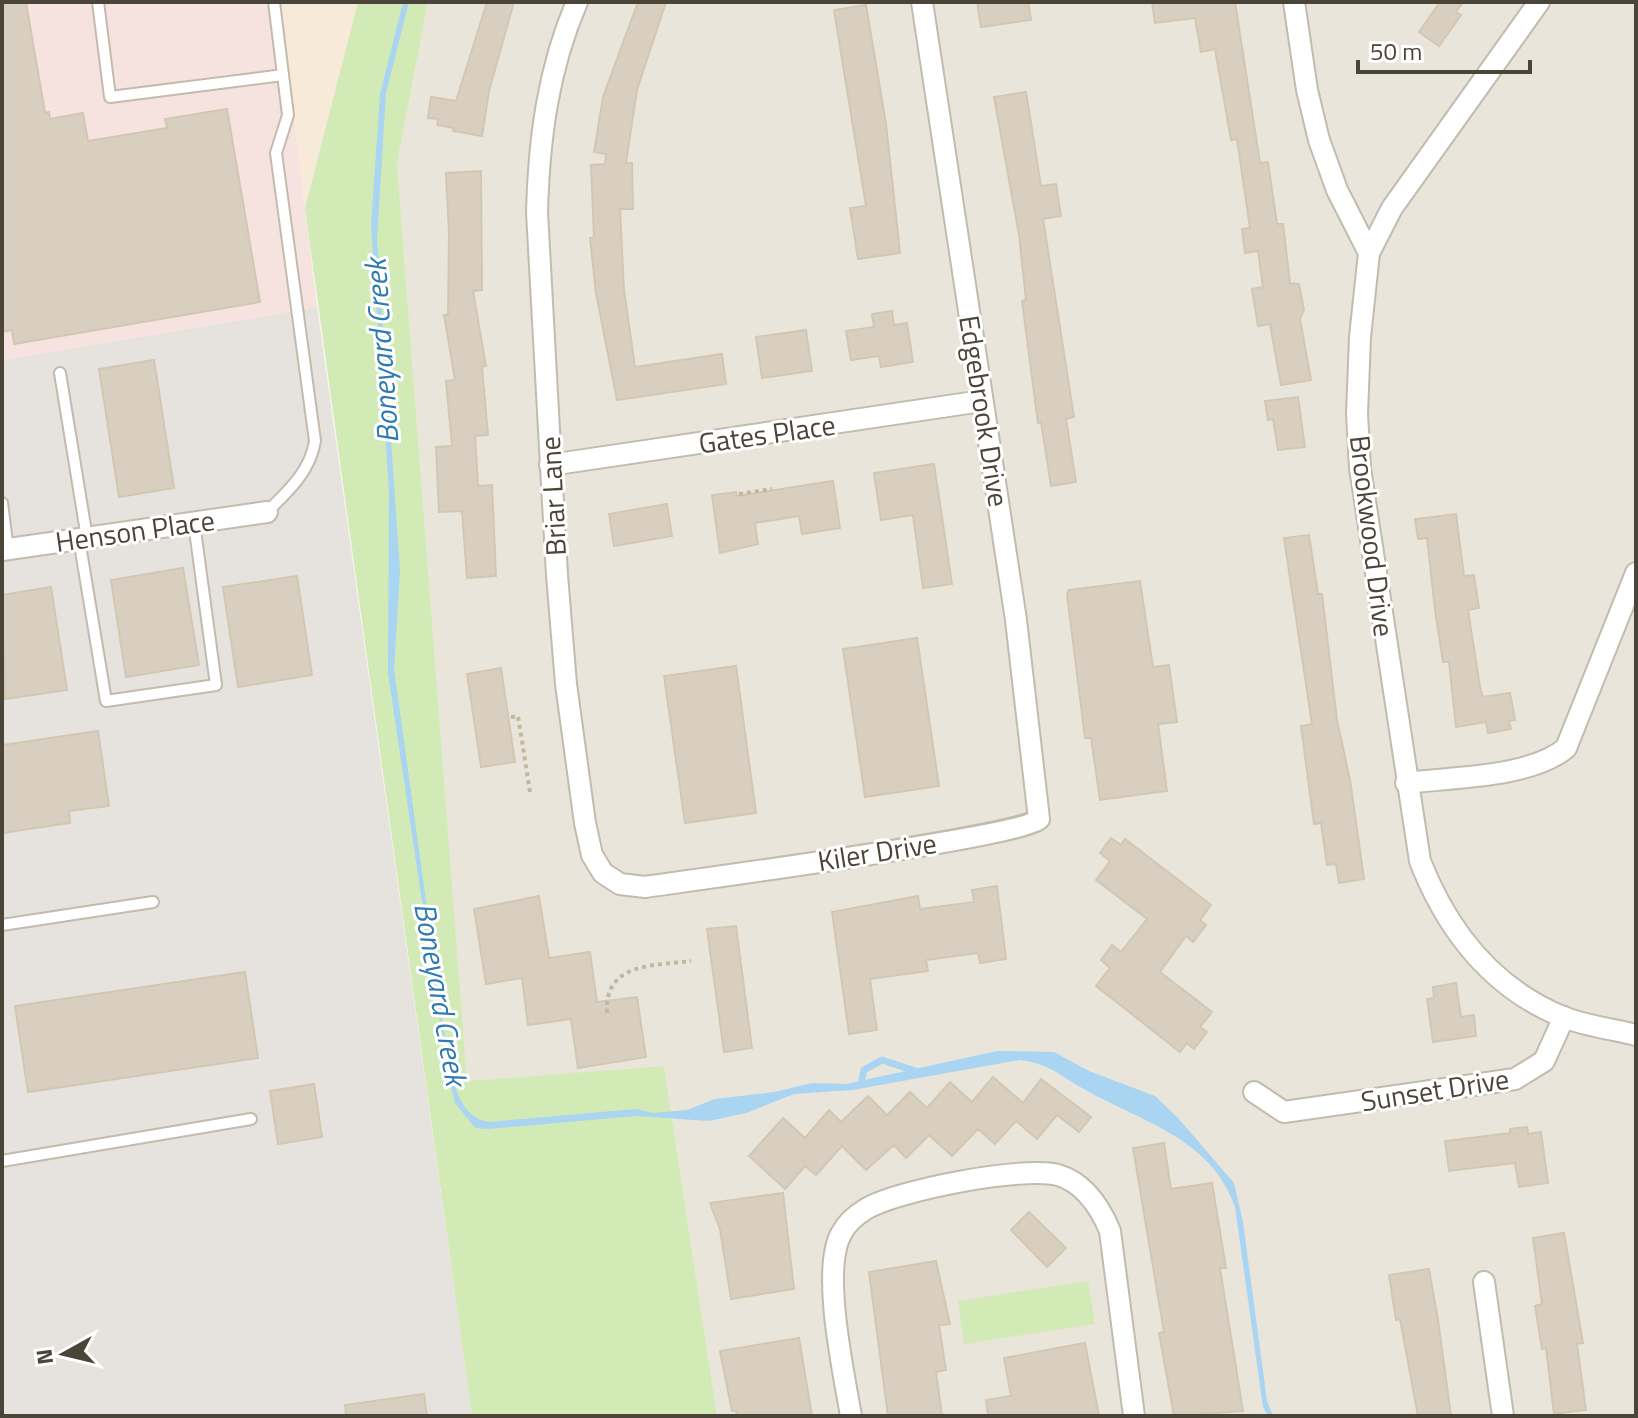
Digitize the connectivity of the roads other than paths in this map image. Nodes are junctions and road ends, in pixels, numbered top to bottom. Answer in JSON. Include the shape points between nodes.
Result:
{"nodes":[{"id":1,"x":98,"y":2,"type":"edge"},
{"id":2,"x":274,"y":2,"type":"edge"},
{"id":3,"x":577,"y":2,"type":"edge"},
{"id":4,"x":922,"y":2,"type":"edge"},
{"id":5,"x":1294,"y":2,"type":"edge"},
{"id":6,"x":1539,"y":2,"type":"edge"},
{"id":7,"x":283,"y":75,"type":"junction"},
{"id":8,"x":1369,"y":253,"type":"junction"},
{"id":9,"x":60,"y":373,"type":"dead end"},
{"id":10,"x":982,"y":401,"type":"junction"},
{"id":11,"x":550,"y":465,"type":"junction"},
{"id":12,"x":2,"y":503,"type":"edge"},
{"id":13,"x":267,"y":512,"type":"joint"},
{"id":14,"x":194,"y":523,"type":"junction"},
{"id":15,"x":83,"y":539,"type":"junction"},
{"id":16,"x":5,"y":550,"type":"edge"},
{"id":17,"x":1636,"y":573,"type":"edge"},
{"id":18,"x":1406,"y":783,"type":"junction"},
{"id":19,"x":1038,"y":821,"type":"joint"},
{"id":20,"x":715,"y":876,"type":"joint"},
{"id":21,"x":153,"y":902,"type":"dead end"},
{"id":22,"x":2,"y":925,"type":"edge"},
{"id":23,"x":1564,"y":1017,"type":"junction"},
{"id":24,"x":1636,"y":1035,"type":"edge"},
{"id":25,"x":1254,"y":1092,"type":"dead end"},
{"id":26,"x":251,"y":1119,"type":"dead end"},
{"id":27,"x":2,"y":1161,"type":"edge"},
{"id":28,"x":1484,"y":1282,"type":"dead end"},
{"id":29,"x":851,"y":1416,"type":"edge"},
{"id":30,"x":1134,"y":1416,"type":"edge"},
{"id":31,"x":1503,"y":1416,"type":"edge"}],
"edges":[{"from":1,"to":7,"type":"lane","via":[[110,97]]},
{"from":2,"to":7,"type":"lane"},
{"from":3,"to":11,"type":"street","name":"Briar Lane","via":[[553,74],[539,157]]},
{"from":4,"to":10,"type":"street","name":"Edgebrook Drive"},
{"from":5,"to":8,"type":"street","via":[[1319,140]]},
{"from":6,"to":8,"type":"street","via":[[1392,208]]},
{"from":7,"to":13,"type":"lane","via":[[288,115],[276,153],[315,441],[312,458],[297,482]]},
{"from":8,"to":18,"type":"street","name":"Brookwood Drive","via":[[1360,337],[1360,468]]},
{"from":9,"to":15,"type":"lane"},
{"from":10,"to":11,"type":"street","name":"Gates Place"},
{"from":10,"to":19,"type":"street","name":"Edgebrook Drive","via":[[1034,749]]},
{"from":11,"to":20,"type":"street","name":"Briar Lane","via":[[566,684],[592,855],[603,873],[620,884],[645,887]]},
{"from":12,"to":16,"type":"lane"},
{"from":13,"to":14,"type":"street","name":"Henson Place"},
{"from":14,"to":15,"type":"street","name":"Henson Place"},
{"from":14,"to":15,"type":"lane","via":[[216,685],[106,701]]},
{"from":15,"to":16,"type":"street","name":"Henson Place"},
{"from":17,"to":18,"type":"street","via":[[1566,748],[1531,767]]},
{"from":18,"to":23,"type":"street","name":"Brookwood Drive","via":[[1420,861],[1447,919],[1491,972]]},
{"from":19,"to":20,"type":"street","name":"Kiler Drive","via":[[948,841]]},
{"from":21,"to":22,"type":"lane"},
{"from":23,"to":24,"type":"street"},
{"from":23,"to":25,"type":"street","name":"Sunset Drive","via":[[1544,1061],[1515,1079],[1284,1112]]},
{"from":26,"to":27,"type":"lane"},
{"from":28,"to":31,"type":"street"},
{"from":29,"to":30,"type":"street","via":[[833,1261],[851,1220],[895,1198],[1027,1173],[1057,1175],[1074,1183],[1091,1197],[1110,1231]]}]}
